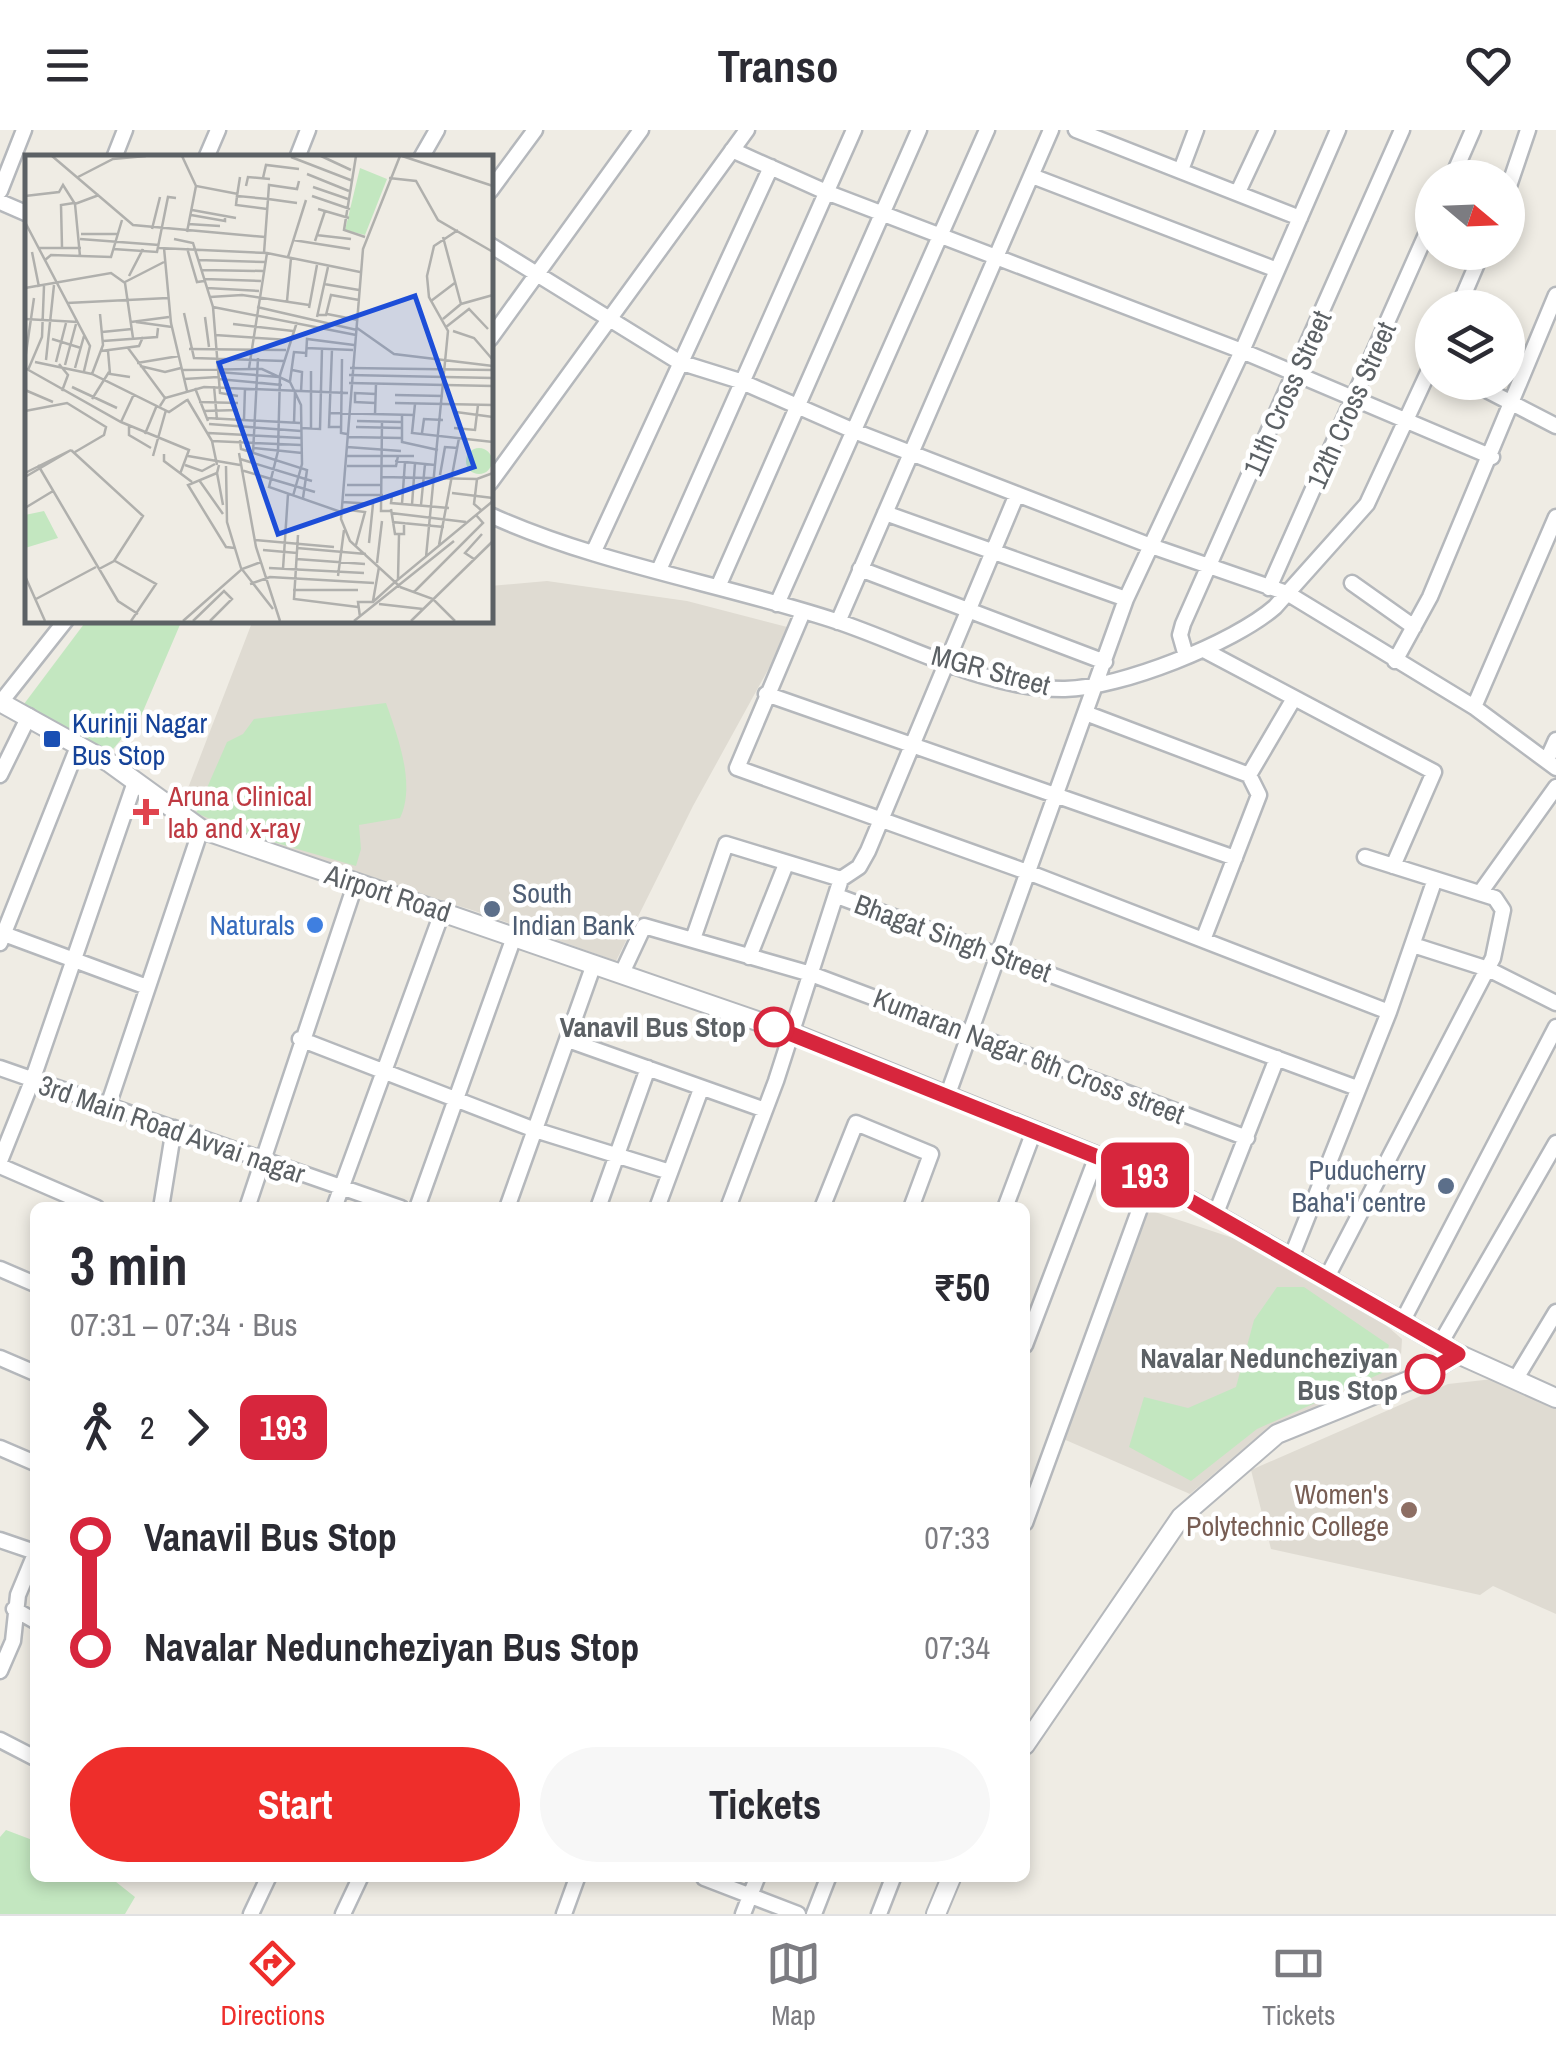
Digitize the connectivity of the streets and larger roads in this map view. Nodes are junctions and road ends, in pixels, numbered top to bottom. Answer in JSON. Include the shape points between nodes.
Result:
{"nodes":[{"id":1,"x":24,"y":130,"type":"edge"},
{"id":2,"x":126,"y":130,"type":"edge"},
{"id":3,"x":218,"y":130,"type":"edge"},
{"id":4,"x":308,"y":130,"type":"edge"},
{"id":5,"x":437,"y":130,"type":"edge"},
{"id":6,"x":535,"y":130,"type":"edge"},
{"id":7,"x":641,"y":130,"type":"edge"},
{"id":8,"x":747,"y":130,"type":"edge"},
{"id":9,"x":854,"y":130,"type":"edge"},
{"id":10,"x":920,"y":130,"type":"edge"},
{"id":11,"x":987,"y":130,"type":"edge"},
{"id":12,"x":1051,"y":130,"type":"edge"},
{"id":13,"x":1076,"y":130,"type":"edge"},
{"id":14,"x":1129,"y":130,"type":"edge"},
{"id":15,"x":1196,"y":130,"type":"edge"},
{"id":16,"x":1267,"y":130,"type":"edge"},
{"id":17,"x":1338,"y":130,"type":"edge"},
{"id":18,"x":1402,"y":130,"type":"edge"},
{"id":19,"x":1473,"y":130,"type":"edge"},
{"id":20,"x":1528,"y":130,"type":"edge"},
{"id":21,"x":1123,"y":148,"type":"junction"},
{"id":22,"x":732,"y":150,"type":"junction"},
{"id":23,"x":115,"y":155,"type":"edge"},
{"id":24,"x":207,"y":155,"type":"edge"},
{"id":25,"x":298,"y":155,"type":"edge"},
{"id":26,"x":422,"y":155,"type":"edge"},
{"id":27,"x":1460,"y":160,"type":"edge"},
{"id":28,"x":1518,"y":160,"type":"edge"},
{"id":29,"x":771,"y":167,"type":"junction"},
{"id":30,"x":1180,"y":170,"type":"junction"},
{"id":31,"x":1032,"y":176,"type":"junction"},
{"id":32,"x":492,"y":187,"type":"edge"},
{"id":33,"x":0,"y":191,"type":"edge"},
{"id":34,"x":826,"y":192,"type":"junction"},
{"id":35,"x":1238,"y":192,"type":"junction"},
{"id":36,"x":0,"y":202,"type":"edge"},
{"id":37,"x":25,"y":213,"type":"edge"},
{"id":38,"x":883,"y":214,"type":"junction"},
{"id":39,"x":1300,"y":218,"type":"junction"},
{"id":40,"x":942,"y":236,"type":"junction"},
{"id":41,"x":492,"y":246,"type":"edge"},
{"id":42,"x":999,"y":256,"type":"junction"},
{"id":43,"x":1415,"y":259,"type":"edge"},
{"id":44,"x":1277,"y":270,"type":"junction"},
{"id":45,"x":538,"y":276,"type":"junction"},
{"id":46,"x":1556,"y":295,"type":"edge"},
{"id":47,"x":607,"y":317,"type":"junction"},
{"id":48,"x":492,"y":337,"type":"edge"},
{"id":49,"x":1242,"y":352,"type":"junction"},
{"id":50,"x":679,"y":362,"type":"junction"},
{"id":51,"x":1294,"y":374,"type":"junction"},
{"id":52,"x":740,"y":381,"type":"junction"},
{"id":53,"x":1353,"y":399,"type":"junction"},
{"id":54,"x":1417,"y":400,"type":"edge"},
{"id":55,"x":1506,"y":400,"type":"edge"},
{"id":56,"x":799,"y":404,"type":"junction"},
{"id":57,"x":1514,"y":404,"type":"junction"},
{"id":58,"x":1408,"y":422,"type":"junction"},
{"id":59,"x":1556,"y":426,"type":"edge"},
{"id":60,"x":854,"y":431,"type":"junction"},
{"id":61,"x":910,"y":454,"type":"junction"},
{"id":62,"x":1492,"y":457,"type":"junction"},
{"id":63,"x":492,"y":480,"type":"edge"},
{"id":64,"x":1017,"y":494,"type":"junction"},
{"id":65,"x":885,"y":512,"type":"junction"},
{"id":66,"x":492,"y":516,"type":"edge"},
{"id":67,"x":1556,"y":517,"type":"edge"},
{"id":68,"x":1151,"y":546,"type":"junction"},
{"id":69,"x":594,"y":550,"type":"junction"},
{"id":70,"x":992,"y":551,"type":"junction"},
{"id":71,"x":1210,"y":567,"type":"junction"},
{"id":72,"x":659,"y":570,"type":"junction"},
{"id":73,"x":860,"y":570,"type":"junction"},
{"id":74,"x":1352,"y":583,"type":"dead end"},
{"id":75,"x":718,"y":588,"type":"junction"},
{"id":76,"x":1269,"y":588,"type":"junction"},
{"id":77,"x":1287,"y":592,"type":"junction"},
{"id":78,"x":1126,"y":600,"type":"junction"},
{"id":79,"x":776,"y":604,"type":"junction"},
{"id":80,"x":966,"y":610,"type":"junction"},
{"id":81,"x":803,"y":612,"type":"junction"},
{"id":82,"x":64,"y":622,"type":"edge"},
{"id":83,"x":838,"y":622,"type":"junction"},
{"id":84,"x":1414,"y":627,"type":"junction"},
{"id":85,"x":1204,"y":650,"type":"junction"},
{"id":86,"x":1186,"y":656,"type":"junction"},
{"id":87,"x":945,"y":660,"type":"junction"},
{"id":88,"x":1106,"y":662,"type":"junction"},
{"id":89,"x":1395,"y":662,"type":"junction"},
{"id":90,"x":1098,"y":684,"type":"junction"},
{"id":91,"x":766,"y":694,"type":"junction"},
{"id":92,"x":1293,"y":700,"type":"junction"},
{"id":93,"x":1,"y":702,"type":"edge"},
{"id":94,"x":1474,"y":707,"type":"junction"},
{"id":95,"x":1088,"y":714,"type":"junction"},
{"id":96,"x":29,"y":716,"type":"junction"},
{"id":97,"x":1556,"y":740,"type":"edge"},
{"id":98,"x":79,"y":744,"type":"junction"},
{"id":99,"x":912,"y":747,"type":"junction"},
{"id":100,"x":1551,"y":764,"type":"edge"},
{"id":101,"x":0,"y":775,"type":"edge"},
{"id":102,"x":1248,"y":776,"type":"junction"},
{"id":103,"x":135,"y":782,"type":"junction"},
{"id":104,"x":1556,"y":787,"type":"edge"},
{"id":105,"x":1057,"y":798,"type":"junction"},
{"id":106,"x":882,"y":820,"type":"junction"},
{"id":107,"x":201,"y":829,"type":"junction"},
{"id":108,"x":1365,"y":857,"type":"dead end"},
{"id":109,"x":1235,"y":858,"type":"junction"},
{"id":110,"x":786,"y":864,"type":"junction"},
{"id":111,"x":1394,"y":866,"type":"junction"},
{"id":112,"x":1030,"y":873,"type":"junction"},
{"id":113,"x":842,"y":879,"type":"junction"},
{"id":114,"x":1435,"y":879,"type":"junction"},
{"id":115,"x":356,"y":882,"type":"junction"},
{"id":116,"x":1480,"y":893,"type":"junction"},
{"id":117,"x":837,"y":896,"type":"junction"},
{"id":118,"x":443,"y":910,"type":"junction"},
{"id":119,"x":514,"y":937,"type":"junction"},
{"id":120,"x":2,"y":938,"type":"edge"},
{"id":121,"x":693,"y":939,"type":"junction"},
{"id":122,"x":1203,"y":940,"type":"junction"},
{"id":123,"x":1412,"y":945,"type":"junction"},
{"id":124,"x":1000,"y":955,"type":"junction"},
{"id":125,"x":749,"y":957,"type":"junction"},
{"id":126,"x":73,"y":958,"type":"junction"},
{"id":127,"x":594,"y":964,"type":"junction"},
{"id":128,"x":1488,"y":970,"type":"junction"},
{"id":129,"x":622,"y":974,"type":"junction"},
{"id":130,"x":810,"y":974,"type":"junction"},
{"id":131,"x":147,"y":987,"type":"junction"},
{"id":132,"x":1556,"y":1004,"type":"edge"},
{"id":133,"x":1389,"y":1012,"type":"junction"},
{"id":134,"x":1556,"y":1027,"type":"edge"},
{"id":135,"x":792,"y":1034,"type":"junction"},
{"id":136,"x":970,"y":1034,"type":"junction"},
{"id":137,"x":300,"y":1039,"type":"junction"},
{"id":138,"x":568,"y":1040,"type":"junction"},
{"id":139,"x":1277,"y":1058,"type":"junction"},
{"id":140,"x":0,"y":1068,"type":"edge"},
{"id":141,"x":648,"y":1068,"type":"junction"},
{"id":142,"x":382,"y":1071,"type":"junction"},
{"id":143,"x":32,"y":1081,"type":"junction"},
{"id":144,"x":1357,"y":1088,"type":"junction"},
{"id":145,"x":701,"y":1089,"type":"junction"},
{"id":146,"x":948,"y":1094,"type":"junction"},
{"id":147,"x":454,"y":1099,"type":"junction"},
{"id":148,"x":108,"y":1106,"type":"junction"},
{"id":149,"x":764,"y":1110,"type":"junction"},
{"id":150,"x":174,"y":1128,"type":"junction"},
{"id":151,"x":536,"y":1130,"type":"junction"},
{"id":152,"x":1034,"y":1131,"type":"junction"},
{"id":153,"x":1246,"y":1138,"type":"junction"},
{"id":154,"x":1556,"y":1143,"type":"edge"},
{"id":155,"x":617,"y":1156,"type":"junction"},
{"id":156,"x":1097,"y":1156,"type":"junction"},
{"id":157,"x":262,"y":1161,"type":"junction"},
{"id":158,"x":0,"y":1163,"type":"edge"},
{"id":159,"x":670,"y":1172,"type":"junction"},
{"id":160,"x":1150,"y":1178,"type":"junction"},
{"id":161,"x":340,"y":1186,"type":"junction"},
{"id":162,"x":84,"y":1202,"type":"edge"},
{"id":163,"x":162,"y":1202,"type":"edge"},
{"id":164,"x":248,"y":1202,"type":"edge"},
{"id":165,"x":336,"y":1202,"type":"edge"},
{"id":166,"x":385,"y":1202,"type":"edge"},
{"id":167,"x":419,"y":1202,"type":"edge"},
{"id":168,"x":510,"y":1202,"type":"edge"},
{"id":169,"x":600,"y":1202,"type":"edge"},
{"id":170,"x":659,"y":1202,"type":"edge"},
{"id":171,"x":730,"y":1202,"type":"edge"},
{"id":172,"x":824,"y":1202,"type":"edge"},
{"id":173,"x":913,"y":1202,"type":"edge"},
{"id":174,"x":1007,"y":1202,"type":"edge"},
{"id":175,"x":1216,"y":1212,"type":"junction"},
{"id":176,"x":1291,"y":1258,"type":"junction"},
{"id":177,"x":0,"y":1269,"type":"edge"},
{"id":178,"x":1326,"y":1278,"type":"junction"},
{"id":179,"x":30,"y":1282,"type":"edge"},
{"id":180,"x":1556,"y":1312,"type":"edge"},
{"id":181,"x":1402,"y":1322,"type":"junction"},
{"id":182,"x":1030,"y":1333,"type":"edge"},
{"id":183,"x":1440,"y":1344,"type":"junction"},
{"id":184,"x":1458,"y":1354,"type":"junction"},
{"id":185,"x":0,"y":1358,"type":"edge"},
{"id":186,"x":30,"y":1371,"type":"edge"},
{"id":187,"x":1515,"y":1380,"type":"junction"},
{"id":188,"x":1556,"y":1398,"type":"edge"},
{"id":189,"x":0,"y":1448,"type":"edge"},
{"id":190,"x":30,"y":1461,"type":"edge"},
{"id":191,"x":1030,"y":1509,"type":"edge"},
{"id":192,"x":0,"y":1540,"type":"edge"},
{"id":193,"x":30,"y":1551,"type":"edge"},
{"id":194,"x":30,"y":1566,"type":"edge"},
{"id":195,"x":14,"y":1609,"type":"junction"},
{"id":196,"x":30,"y":1618,"type":"edge"},
{"id":197,"x":0,"y":1671,"type":"edge"},
{"id":198,"x":1030,"y":1738,"type":"edge"},
{"id":199,"x":0,"y":1740,"type":"edge"},
{"id":200,"x":30,"y":1755,"type":"edge"},
{"id":201,"x":266,"y":1882,"type":"edge"},
{"id":202,"x":358,"y":1882,"type":"edge"},
{"id":203,"x":576,"y":1882,"type":"edge"},
{"id":204,"x":714,"y":1882,"type":"edge"},
{"id":205,"x":755,"y":1882,"type":"edge"},
{"id":206,"x":826,"y":1882,"type":"edge"},
{"id":207,"x":891,"y":1882,"type":"edge"},
{"id":208,"x":949,"y":1882,"type":"edge"},
{"id":209,"x":750,"y":1896,"type":"junction"},
{"id":210,"x":250,"y":1914,"type":"edge"},
{"id":211,"x":343,"y":1914,"type":"edge"},
{"id":212,"x":564,"y":1914,"type":"edge"},
{"id":213,"x":743,"y":1914,"type":"edge"},
{"id":214,"x":798,"y":1914,"type":"edge"},
{"id":215,"x":814,"y":1914,"type":"edge"},
{"id":216,"x":879,"y":1914,"type":"edge"},
{"id":217,"x":936,"y":1914,"type":"edge"}],
"edges":[{"from":1,"to":33,"type":"street"},
{"from":2,"to":23,"type":"street"},
{"from":3,"to":24,"type":"street"},
{"from":4,"to":25,"type":"street"},
{"from":5,"to":26,"type":"street"},
{"from":6,"to":32,"type":"street"},
{"from":7,"to":45,"type":"street"},
{"from":8,"to":22,"type":"street"},
{"from":9,"to":34,"type":"street"},
{"from":10,"to":38,"type":"street"},
{"from":11,"to":40,"type":"street"},
{"from":12,"to":31,"type":"street"},
{"from":13,"to":21,"type":"street"},
{"from":14,"to":21,"type":"street"},
{"from":15,"to":30,"type":"street"},
{"from":16,"to":35,"type":"street"},
{"from":17,"to":39,"type":"street"},
{"from":18,"to":51,"type":"street","name":"11th Cross Street"},
{"from":19,"to":27,"type":"street"},
{"from":20,"to":28,"type":"street"},
{"from":21,"to":30,"type":"street"},
{"from":22,"to":29,"type":"street"},
{"from":22,"to":47,"type":"street"},
{"from":29,"to":34,"type":"street"},
{"from":29,"to":50,"type":"street"},
{"from":30,"to":35,"type":"street"},
{"from":31,"to":42,"type":"street"},
{"from":31,"to":44,"type":"street"},
{"from":34,"to":38,"type":"street"},
{"from":34,"to":52,"type":"street"},
{"from":35,"to":39,"type":"street"},
{"from":36,"to":37,"type":"street"},
{"from":38,"to":40,"type":"street"},
{"from":38,"to":56,"type":"street"},
{"from":39,"to":44,"type":"street"},
{"from":40,"to":42,"type":"street"},
{"from":40,"to":60,"type":"street"},
{"from":41,"to":45,"type":"street"},
{"from":42,"to":49,"type":"street"},
{"from":42,"to":61,"type":"street"},
{"from":43,"to":53,"type":"street","name":"12th Cross Street"},
{"from":44,"to":49,"type":"street"},
{"from":45,"to":47,"type":"street"},
{"from":45,"to":48,"type":"street"},
{"from":46,"to":57,"type":"street"},
{"from":47,"to":50,"type":"street"},
{"from":47,"to":63,"type":"street"},
{"from":49,"to":51,"type":"street"},
{"from":49,"to":68,"type":"street"},
{"from":50,"to":52,"type":"street"},
{"from":50,"to":69,"type":"street"},
{"from":51,"to":53,"type":"street"},
{"from":51,"to":71,"type":"street","name":"11th Cross Street"},
{"from":52,"to":56,"type":"street"},
{"from":52,"to":72,"type":"street"},
{"from":53,"to":58,"type":"street"},
{"from":53,"to":76,"type":"street","name":"12th Cross Street"},
{"from":54,"to":58,"type":"street","name":"MGR Street"},
{"from":55,"to":57,"type":"street"},
{"from":56,"to":60,"type":"street"},
{"from":56,"to":75,"type":"street"},
{"from":57,"to":59,"type":"street"},
{"from":57,"to":62,"type":"street"},
{"from":58,"to":62,"type":"street"},
{"from":58,"to":77,"type":"street","name":"MGR Street","via":[[1367,504]]},
{"from":60,"to":61,"type":"street"},
{"from":60,"to":79,"type":"street"},
{"from":61,"to":64,"type":"street"},
{"from":61,"to":65,"type":"street"},
{"from":62,"to":84,"type":"street"},
{"from":64,"to":68,"type":"street"},
{"from":64,"to":70,"type":"street"},
{"from":65,"to":70,"type":"street"},
{"from":65,"to":73,"type":"street"},
{"from":66,"to":69,"type":"street","name":"MGR Street"},
{"from":67,"to":94,"type":"street"},
{"from":68,"to":71,"type":"street"},
{"from":68,"to":78,"type":"street"},
{"from":69,"to":72,"type":"street","name":"MGR Street"},
{"from":70,"to":78,"type":"street"},
{"from":70,"to":80,"type":"street"},
{"from":71,"to":76,"type":"street"},
{"from":71,"to":86,"type":"street","name":"11th Cross Street","via":[[1180,635]]},
{"from":72,"to":75,"type":"street","name":"MGR Street"},
{"from":73,"to":80,"type":"street"},
{"from":73,"to":83,"type":"street"},
{"from":74,"to":84,"type":"street"},
{"from":75,"to":79,"type":"street","name":"MGR Street"},
{"from":76,"to":77,"type":"street"},
{"from":77,"to":85,"type":"street","name":"MGR Street","via":[[1258,622]]},
{"from":77,"to":89,"type":"street"},
{"from":78,"to":88,"type":"street"},
{"from":79,"to":81,"type":"street","name":"MGR Street"},
{"from":80,"to":87,"type":"street"},
{"from":80,"to":88,"type":"street"},
{"from":81,"to":83,"type":"street","name":"MGR Street"},
{"from":81,"to":91,"type":"street"},
{"from":82,"to":93,"type":"street"},
{"from":83,"to":87,"type":"street","name":"MGR Street"},
{"from":84,"to":89,"type":"street"},
{"from":85,"to":86,"type":"street","name":"MGR Street"},
{"from":85,"to":92,"type":"street"},
{"from":86,"to":90,"type":"street","name":"MGR Street"},
{"from":87,"to":90,"type":"street","name":"MGR Street","via":[[1023,684]]},
{"from":87,"to":99,"type":"street"},
{"from":88,"to":90,"type":"street"},
{"from":89,"to":94,"type":"street"},
{"from":90,"to":95,"type":"street"},
{"from":91,"to":99,"type":"street"},
{"from":91,"to":106,"type":"street","via":[[736,768]]},
{"from":92,"to":102,"type":"street"},
{"from":92,"to":111,"type":"street","via":[[1434,772]]},
{"from":93,"to":96,"type":"street","name":"Airport Road"},
{"from":94,"to":100,"type":"street"},
{"from":95,"to":102,"type":"street"},
{"from":95,"to":105,"type":"street"},
{"from":96,"to":98,"type":"street","name":"Airport Road"},
{"from":96,"to":101,"type":"street"},
{"from":97,"to":100,"type":"street"},
{"from":98,"to":103,"type":"street","name":"Airport Road"},
{"from":98,"to":120,"type":"street"},
{"from":99,"to":105,"type":"street"},
{"from":99,"to":106,"type":"street"},
{"from":102,"to":109,"type":"street","via":[[1260,795]]},
{"from":103,"to":107,"type":"street","name":"Airport Road"},
{"from":103,"to":126,"type":"street"},
{"from":104,"to":116,"type":"street"},
{"from":105,"to":109,"type":"street"},
{"from":105,"to":112,"type":"street"},
{"from":106,"to":112,"type":"street"},
{"from":106,"to":113,"type":"street","via":[[858,866]]},
{"from":107,"to":115,"type":"street","name":"Airport Road"},
{"from":107,"to":131,"type":"street"},
{"from":108,"to":111,"type":"street"},
{"from":109,"to":122,"type":"street"},
{"from":110,"to":113,"type":"street"},
{"from":110,"to":121,"type":"street","via":[[726,844]]},
{"from":110,"to":125,"type":"street"},
{"from":111,"to":114,"type":"street"},
{"from":112,"to":122,"type":"street"},
{"from":112,"to":124,"type":"street"},
{"from":113,"to":117,"type":"street"},
{"from":114,"to":116,"type":"street"},
{"from":114,"to":123,"type":"street"},
{"from":115,"to":118,"type":"street","name":"Airport Road"},
{"from":115,"to":137,"type":"street"},
{"from":116,"to":128,"type":"street","via":[[1503,910]]},
{"from":117,"to":124,"type":"street","name":"Bhagat Singh Street"},
{"from":117,"to":130,"type":"street","name":"Bhagat Singh Street"},
{"from":118,"to":119,"type":"street","name":"Airport Road"},
{"from":118,"to":142,"type":"street"},
{"from":119,"to":127,"type":"street","name":"Airport Road"},
{"from":119,"to":147,"type":"street"},
{"from":120,"to":126,"type":"street"},
{"from":121,"to":125,"type":"street"},
{"from":121,"to":129,"type":"street","via":[[644,926]]},
{"from":122,"to":133,"type":"street"},
{"from":123,"to":128,"type":"street"},
{"from":123,"to":133,"type":"street"},
{"from":124,"to":136,"type":"street"},
{"from":124,"to":139,"type":"street","name":"Bhagat Singh Street"},
{"from":125,"to":130,"type":"street"},
{"from":126,"to":131,"type":"street"},
{"from":126,"to":143,"type":"street"},
{"from":127,"to":129,"type":"street","name":"Airport Road"},
{"from":127,"to":138,"type":"street"},
{"from":128,"to":132,"type":"street"},
{"from":128,"to":178,"type":"street"},
{"from":129,"to":135,"type":"street","name":"Airport Road"},
{"from":130,"to":135,"type":"street","name":"Bhagat Singh Street"},
{"from":130,"to":136,"type":"street","name":"Kumaran Nagar 6th Cross street"},
{"from":131,"to":148,"type":"street"},
{"from":133,"to":144,"type":"street"},
{"from":134,"to":181,"type":"street"},
{"from":135,"to":146,"type":"street","name":"Airport Road"},
{"from":135,"to":149,"type":"street","name":"Bhagat Singh Street"},
{"from":136,"to":146,"type":"street"},
{"from":136,"to":153,"type":"street","name":"Kumaran Nagar 6th Cross street"},
{"from":137,"to":142,"type":"street"},
{"from":137,"to":157,"type":"street"},
{"from":138,"to":141,"type":"street"},
{"from":138,"to":151,"type":"street"},
{"from":139,"to":144,"type":"street","name":"Bhagat Singh Street"},
{"from":139,"to":153,"type":"street"},
{"from":140,"to":143,"type":"street","name":"3rd Main Road Avvai nagar"},
{"from":141,"to":145,"type":"street"},
{"from":141,"to":155,"type":"street"},
{"from":142,"to":147,"type":"street"},
{"from":142,"to":161,"type":"street"},
{"from":143,"to":148,"type":"street","name":"3rd Main Road Avvai nagar"},
{"from":143,"to":158,"type":"street"},
{"from":144,"to":176,"type":"street"},
{"from":145,"to":149,"type":"street"},
{"from":145,"to":159,"type":"street"},
{"from":146,"to":152,"type":"street","name":"Airport Road"},
{"from":147,"to":151,"type":"street"},
{"from":147,"to":167,"type":"street"},
{"from":148,"to":150,"type":"street","name":"3rd Main Road Avvai nagar"},
{"from":149,"to":171,"type":"street","name":"Bhagat Singh Street"},
{"from":150,"to":157,"type":"street","name":"3rd Main Road Avvai nagar"},
{"from":150,"to":163,"type":"street"},
{"from":151,"to":155,"type":"street"},
{"from":151,"to":168,"type":"street"},
{"from":152,"to":156,"type":"street","name":"Airport Road"},
{"from":152,"to":174,"type":"street"},
{"from":153,"to":175,"type":"street"},
{"from":154,"to":183,"type":"street"},
{"from":155,"to":159,"type":"street"},
{"from":155,"to":169,"type":"street"},
{"from":156,"to":160,"type":"street","name":"Airport Road"},
{"from":156,"to":182,"type":"street"},
{"from":157,"to":161,"type":"street","name":"3rd Main Road Avvai nagar"},
{"from":157,"to":164,"type":"street"},
{"from":158,"to":162,"type":"street"},
{"from":159,"to":170,"type":"street"},
{"from":160,"to":175,"type":"street","name":"Airport Road"},
{"from":160,"to":191,"type":"street"},
{"from":161,"to":165,"type":"street"},
{"from":161,"to":166,"type":"street","name":"3rd Main Road Avvai nagar"},
{"from":172,"to":173,"type":"street","via":[[856,1124],[932,1155]]},
{"from":175,"to":176,"type":"street","name":"Airport Road"},
{"from":176,"to":178,"type":"street","name":"Airport Road"},
{"from":177,"to":179,"type":"street"},
{"from":178,"to":181,"type":"street","name":"Airport Road"},
{"from":180,"to":187,"type":"street"},
{"from":181,"to":183,"type":"street","name":"Airport Road"},
{"from":183,"to":184,"type":"street","name":"Airport Road"},
{"from":184,"to":187,"type":"street","name":"Airport Road"},
{"from":184,"to":198,"type":"street","via":[[1277,1434],[1181,1517]]},
{"from":185,"to":186,"type":"street"},
{"from":187,"to":188,"type":"street","name":"Airport Road"},
{"from":189,"to":190,"type":"street"},
{"from":192,"to":193,"type":"street"},
{"from":194,"to":195,"type":"street"},
{"from":195,"to":196,"type":"street"},
{"from":195,"to":197,"type":"street","via":[[13,1640]]},
{"from":199,"to":200,"type":"street"},
{"from":201,"to":210,"type":"street"},
{"from":202,"to":211,"type":"street"},
{"from":203,"to":212,"type":"street"},
{"from":204,"to":209,"type":"street"},
{"from":205,"to":209,"type":"street"},
{"from":206,"to":215,"type":"street"},
{"from":207,"to":216,"type":"street"},
{"from":208,"to":217,"type":"street"},
{"from":209,"to":213,"type":"street"},
{"from":209,"to":214,"type":"street"}]}
